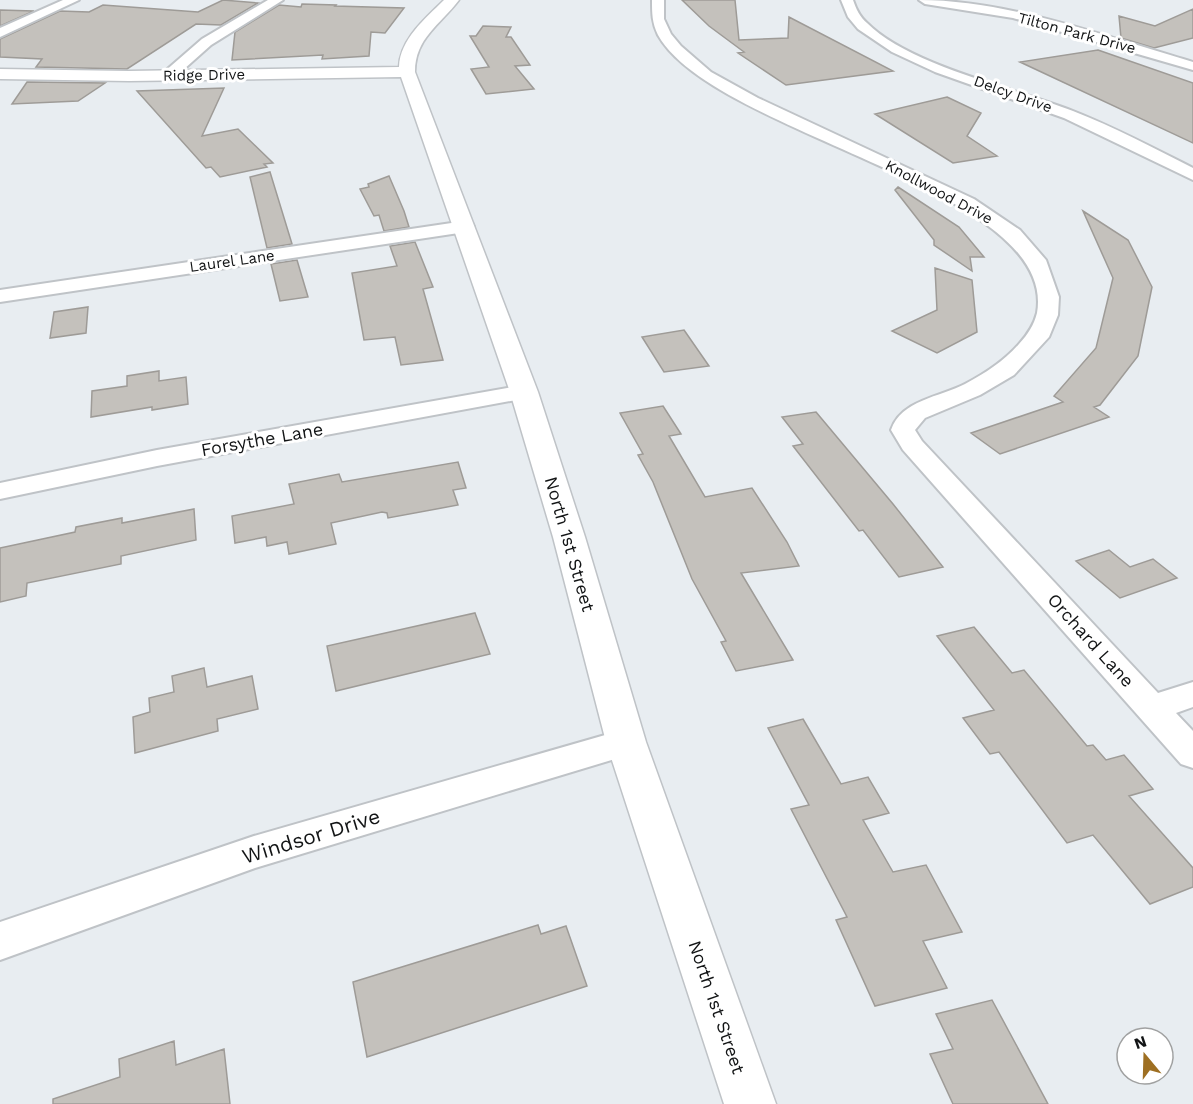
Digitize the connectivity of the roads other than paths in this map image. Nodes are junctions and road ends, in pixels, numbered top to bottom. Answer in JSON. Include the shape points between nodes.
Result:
{"nodes":[{"id":1,"x":73,"y":0,"type":"edge"},
{"id":2,"x":277,"y":0,"type":"edge"},
{"id":3,"x":452,"y":0,"type":"edge"},
{"id":4,"x":658,"y":0,"type":"edge"},
{"id":5,"x":847,"y":0,"type":"edge"},
{"id":6,"x":925,"y":0,"type":"edge"},
{"id":7,"x":1029,"y":5,"type":"dead end"},
{"id":8,"x":1014,"y":15,"type":"junction"},
{"id":9,"x":0,"y":33,"type":"edge"},
{"id":10,"x":1192,"y":65,"type":"edge"},
{"id":11,"x":407,"y":72,"type":"junction"},
{"id":12,"x":0,"y":74,"type":"edge"},
{"id":13,"x":169,"y":75,"type":"junction"},
{"id":14,"x":1193,"y":175,"type":"edge"},
{"id":15,"x":465,"y":227,"type":"junction"},
{"id":16,"x":0,"y":296,"type":"edge"},
{"id":17,"x":524,"y":392,"type":"junction"},
{"id":18,"x":0,"y":491,"type":"edge"},
{"id":19,"x":988,"y":527,"type":"joint"},
{"id":20,"x":1193,"y":694,"type":"edge"},
{"id":21,"x":1152,"y":708,"type":"junction"},
{"id":22,"x":626,"y":742,"type":"junction"},
{"id":23,"x":1193,"y":754,"type":"edge"},
{"id":24,"x":0,"y":941,"type":"edge"},
{"id":25,"x":750,"y":1104,"type":"edge"}],
"edges":[{"from":1,"to":9,"type":"street"},
{"from":2,"to":13,"type":"street","via":[[199,45]]},
{"from":3,"to":11,"type":"street","via":[[411,45]]},
{"from":4,"to":19,"type":"street","name":"Knollwood Drive","via":[[658,19],[664,35],[706,75],[747,99],[968,203],[1008,230],[1035,260],[1049,297],[1041,332],[1006,370],[972,390],[916,413],[903,430],[912,446]]},
{"from":5,"to":14,"type":"street","name":"Delcy Drive","via":[[860,24],[901,52],[1070,115]]},
{"from":6,"to":8,"type":"street","name":"Tilton Park Drive"},
{"from":7,"to":8,"type":"street"},
{"from":8,"to":10,"type":"street","name":"Tilton Park Drive"},
{"from":11,"to":13,"type":"street","name":"Ridge Drive"},
{"from":11,"to":15,"type":"street","name":"North 1st Street"},
{"from":12,"to":13,"type":"street","name":"Ridge Drive"},
{"from":15,"to":16,"type":"street","name":"Laurel Lane"},
{"from":15,"to":17,"type":"street","name":"North 1st Street"},
{"from":17,"to":18,"type":"street","name":"Forsythe Lane","via":[[157,458]]},
{"from":17,"to":22,"type":"street","name":"North 1st Street"},
{"from":19,"to":21,"type":"street","name":"Orchard Lane"},
{"from":20,"to":21,"type":"street"},
{"from":21,"to":23,"type":"street","name":"Orchard Lane"},
{"from":22,"to":24,"type":"street","name":"Windsor Drive","via":[[254,852]]},
{"from":22,"to":25,"type":"street","name":"North 1st Street"}]}
